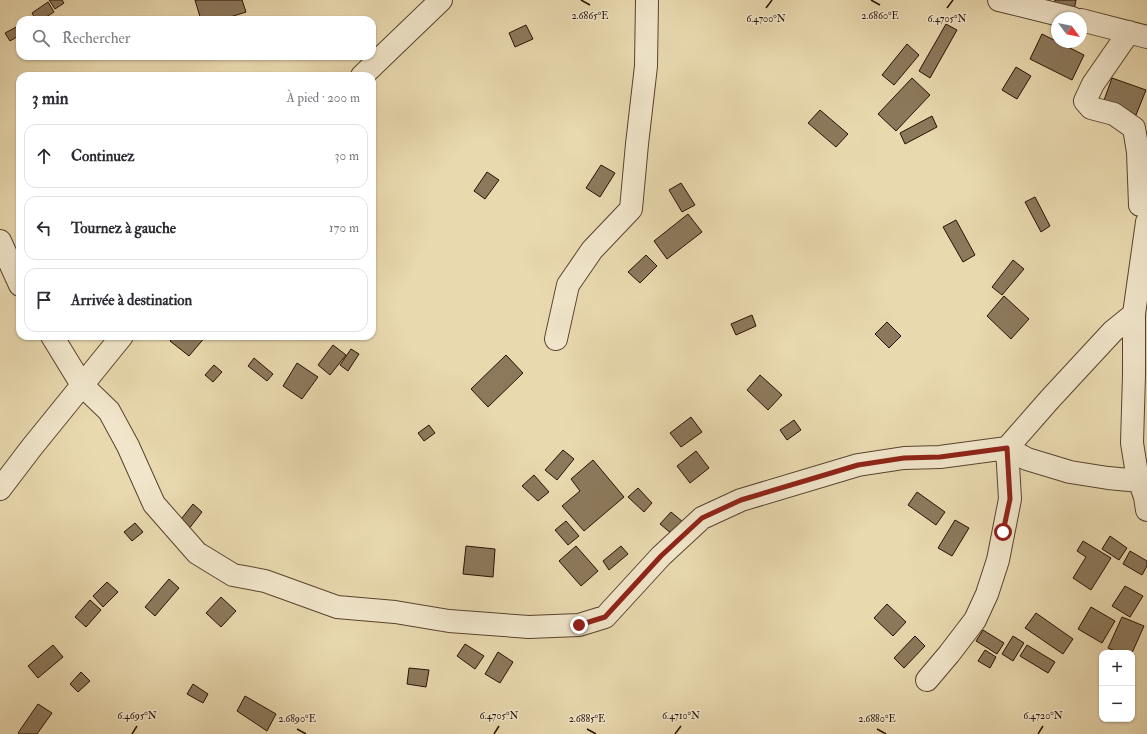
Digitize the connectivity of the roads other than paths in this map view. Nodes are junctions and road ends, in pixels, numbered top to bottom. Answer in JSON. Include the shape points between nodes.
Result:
{"nodes":[{"id":1,"x":441,"y":0,"type":"edge"},
{"id":2,"x":647,"y":0,"type":"edge"},
{"id":3,"x":999,"y":0,"type":"edge"},
{"id":4,"x":1051,"y":13,"type":"edge"},
{"id":5,"x":1087,"y":22,"type":"edge"},
{"id":6,"x":1138,"y":35,"type":"edge"},
{"id":7,"x":366,"y":72,"type":"edge"},
{"id":8,"x":1144,"y":214,"type":"edge"},
{"id":9,"x":0,"y":241,"type":"edge"},
{"id":10,"x":16,"y":276,"type":"edge"},
{"id":11,"x":1134,"y":314,"type":"junction"},
{"id":12,"x":556,"y":339,"type":"dead end"},
{"id":13,"x":54,"y":340,"type":"edge"},
{"id":14,"x":119,"y":340,"type":"edge"},
{"id":15,"x":82,"y":384,"type":"junction"},
{"id":16,"x":1007,"y":448,"type":"junction"},
{"id":17,"x":1140,"y":481,"type":"junction"},
{"id":18,"x":0,"y":489,"type":"edge"},
{"id":19,"x":1147,"y":510,"type":"edge"},
{"id":20,"x":927,"y":680,"type":"dead end"}],
"edges":[{"from":1,"to":7,"type":"street"},
{"from":2,"to":12,"type":"street","via":[[646,66],[631,209],[592,250],[568,285]]},
{"from":3,"to":4,"type":"street"},
{"from":5,"to":6,"type":"street"},
{"from":6,"to":8,"type":"street","via":[[1093,84],[1085,101],[1091,108],[1114,114],[1134,128]]},
{"from":8,"to":11,"type":"street"},
{"from":9,"to":10,"type":"street"},
{"from":11,"to":16,"type":"street","via":[[1113,331]]},
{"from":11,"to":17,"type":"street","via":[[1132,443]]},
{"from":13,"to":15,"type":"street"},
{"from":14,"to":15,"type":"street"},
{"from":15,"to":16,"type":"street","via":[[109,411],[154,504],[197,553],[233,575],[265,581],[337,607],[395,612],[457,622],[558,626],[579,625],[605,617],[661,556],[702,518],[741,500],[858,465]]},
{"from":15,"to":18,"type":"street"},
{"from":16,"to":17,"type":"street","via":[[1027,459],[1070,472]]},
{"from":16,"to":20,"type":"street","via":[[1010,499],[992,580],[975,620]]},
{"from":17,"to":19,"type":"street"}]}
